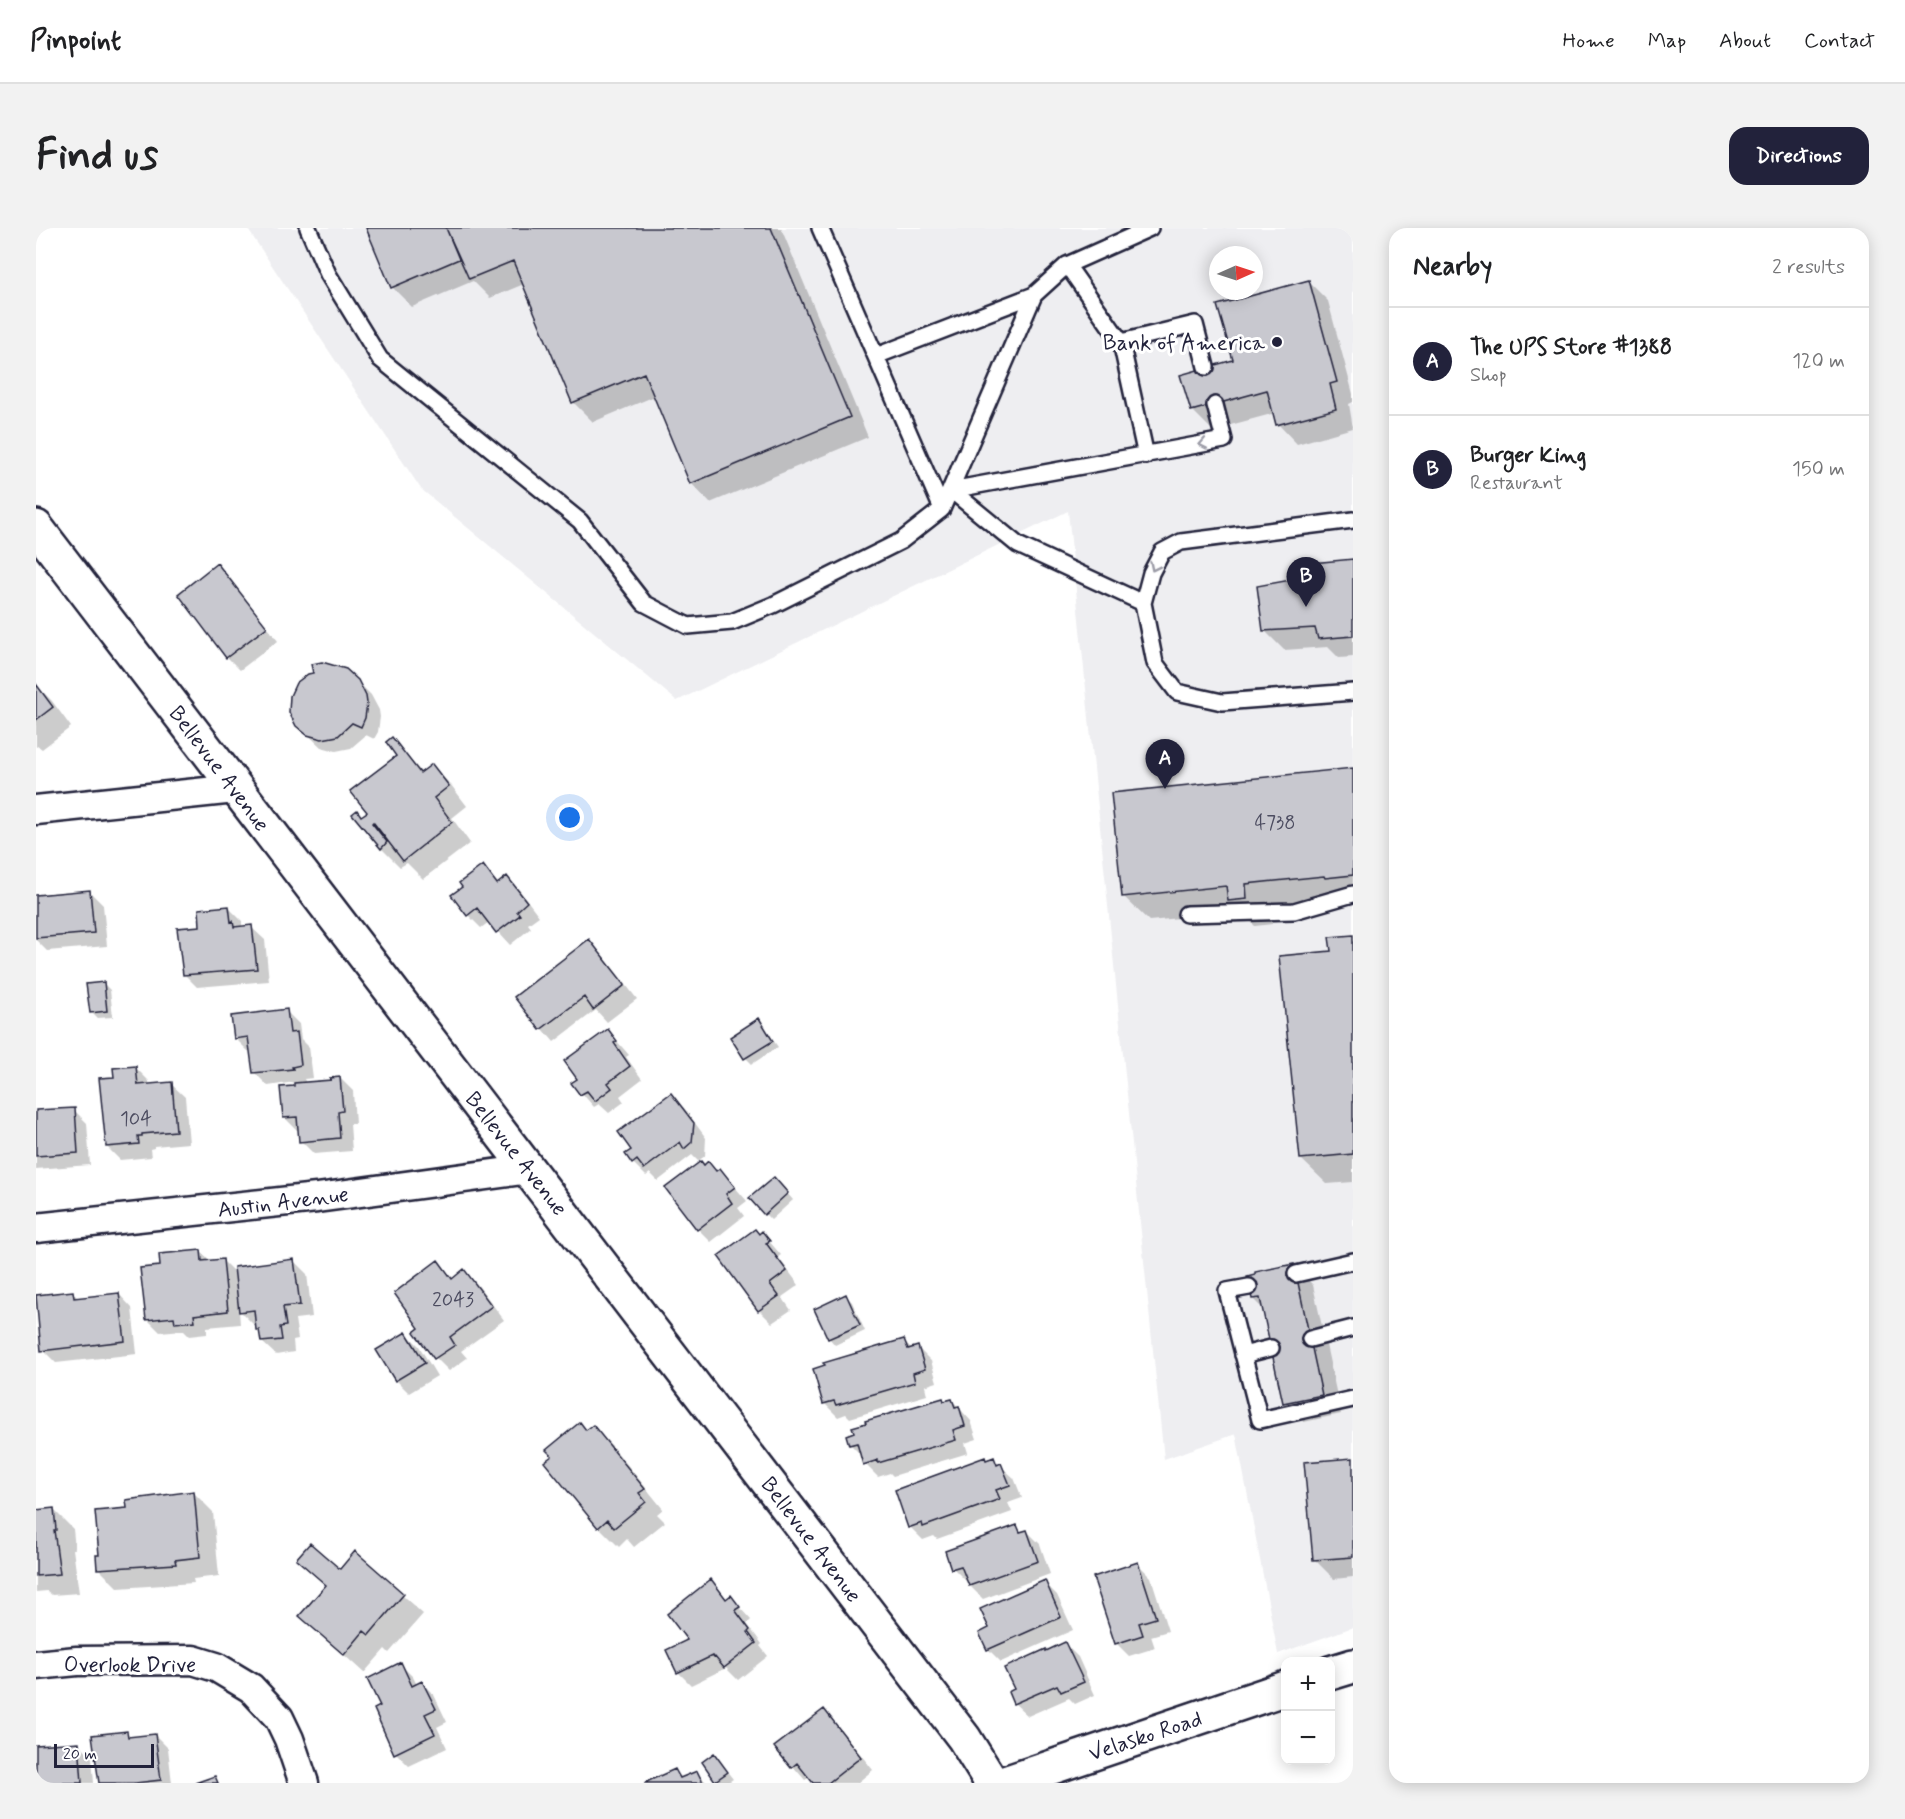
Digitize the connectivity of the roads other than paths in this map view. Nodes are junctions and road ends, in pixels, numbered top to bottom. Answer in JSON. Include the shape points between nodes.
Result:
{"nodes":[{"id":1,"x":308,"y":228,"type":"edge"},
{"id":2,"x":820,"y":228,"type":"edge"},
{"id":3,"x":1150,"y":228,"type":"edge"},
{"id":4,"x":1067,"y":265,"type":"junction"},
{"id":5,"x":1034,"y":295,"type":"junction"},
{"id":6,"x":1120,"y":342,"type":"junction"},
{"id":7,"x":876,"y":356,"type":"junction"},
{"id":8,"x":1206,"y":367,"type":"dead end"},
{"id":9,"x":1215,"y":405,"type":"dead end"},
{"id":10,"x":1146,"y":456,"type":"junction"},
{"id":11,"x":951,"y":490,"type":"junction"},
{"id":12,"x":942,"y":509,"type":"junction"},
{"id":13,"x":1353,"y":520,"type":"edge"},
{"id":14,"x":36,"y":527,"type":"edge"},
{"id":15,"x":1143,"y":603,"type":"junction"},
{"id":16,"x":1353,"y":692,"type":"edge"},
{"id":17,"x":235,"y":789,"type":"junction"},
{"id":18,"x":36,"y":810,"type":"edge"},
{"id":19,"x":1353,"y":894,"type":"edge"},
{"id":20,"x":1186,"y":914,"type":"dead end"},
{"id":21,"x":530,"y":1169,"type":"junction"},
{"id":22,"x":36,"y":1228,"type":"edge"},
{"id":23,"x":1353,"y":1261,"type":"edge"},
{"id":24,"x":1296,"y":1274,"type":"dead end"},
{"id":25,"x":1249,"y":1287,"type":"dead end"},
{"id":26,"x":1353,"y":1328,"type":"edge"},
{"id":27,"x":1310,"y":1339,"type":"dead end"},
{"id":28,"x":1271,"y":1348,"type":"dead end"},
{"id":29,"x":1244,"y":1355,"type":"junction"},
{"id":30,"x":1353,"y":1399,"type":"edge"},
{"id":31,"x":36,"y":1665,"type":"edge"},
{"id":32,"x":1353,"y":1666,"type":"edge"},
{"id":33,"x":1335,"y":1671,"type":"edge"},
{"id":34,"x":1281,"y":1690,"type":"edge"},
{"id":35,"x":304,"y":1783,"type":"edge"},
{"id":36,"x":992,"y":1783,"type":"edge"},
{"id":37,"x":1005,"y":1783,"type":"edge"}],
"edges":[{"from":1,"to":12,"type":"lane","via":[[328,274],[380,359],[580,521],[644,603],[688,626],[732,622],[773,605],[901,541]]},
{"from":2,"to":7,"type":"lane"},
{"from":3,"to":4,"type":"lane"},
{"from":4,"to":5,"type":"lane"},
{"from":4,"to":6,"type":"lane"},
{"from":5,"to":7,"type":"lane"},
{"from":5,"to":11,"type":"lane"},
{"from":6,"to":8,"type":"lane","via":[[1195,324]]},
{"from":6,"to":10,"type":"lane"},
{"from":7,"to":12,"type":"lane"},
{"from":9,"to":10,"type":"lane","one_way":true,"via":[[1224,440]]},
{"from":10,"to":11,"type":"lane"},
{"from":11,"to":12,"type":"lane"},
{"from":11,"to":15,"type":"lane","via":[[1018,545]]},
{"from":13,"to":15,"type":"lane","one_way":true,"via":[[1181,542],[1162,552],[1150,573]]},
{"from":14,"to":17,"type":"street","name":"Bellevue Avenue"},
{"from":15,"to":16,"type":"lane","via":[[1155,663],[1177,692],[1222,702]]},
{"from":17,"to":18,"type":"street"},
{"from":17,"to":21,"type":"street","name":"Bellevue Avenue"},
{"from":19,"to":20,"type":"lane","via":[[1294,910]]},
{"from":21,"to":22,"type":"street","name":"Austin Avenue","via":[[317,1198]]},
{"from":21,"to":36,"type":"street","name":"Bellevue Avenue","via":[[964,1738]]},
{"from":23,"to":24,"type":"lane"},
{"from":25,"to":29,"type":"lane","via":[[1227,1291]]},
{"from":26,"to":27,"type":"lane"},
{"from":28,"to":29,"type":"lane"},
{"from":29,"to":30,"type":"lane","via":[[1260,1420]]},
{"from":31,"to":35,"type":"street","name":"Overlook Drive","via":[[193,1660],[216,1667],[251,1688],[279,1718]]},
{"from":32,"to":33,"type":"street"},
{"from":34,"to":37,"type":"street","name":"Velasko Road"}]}
